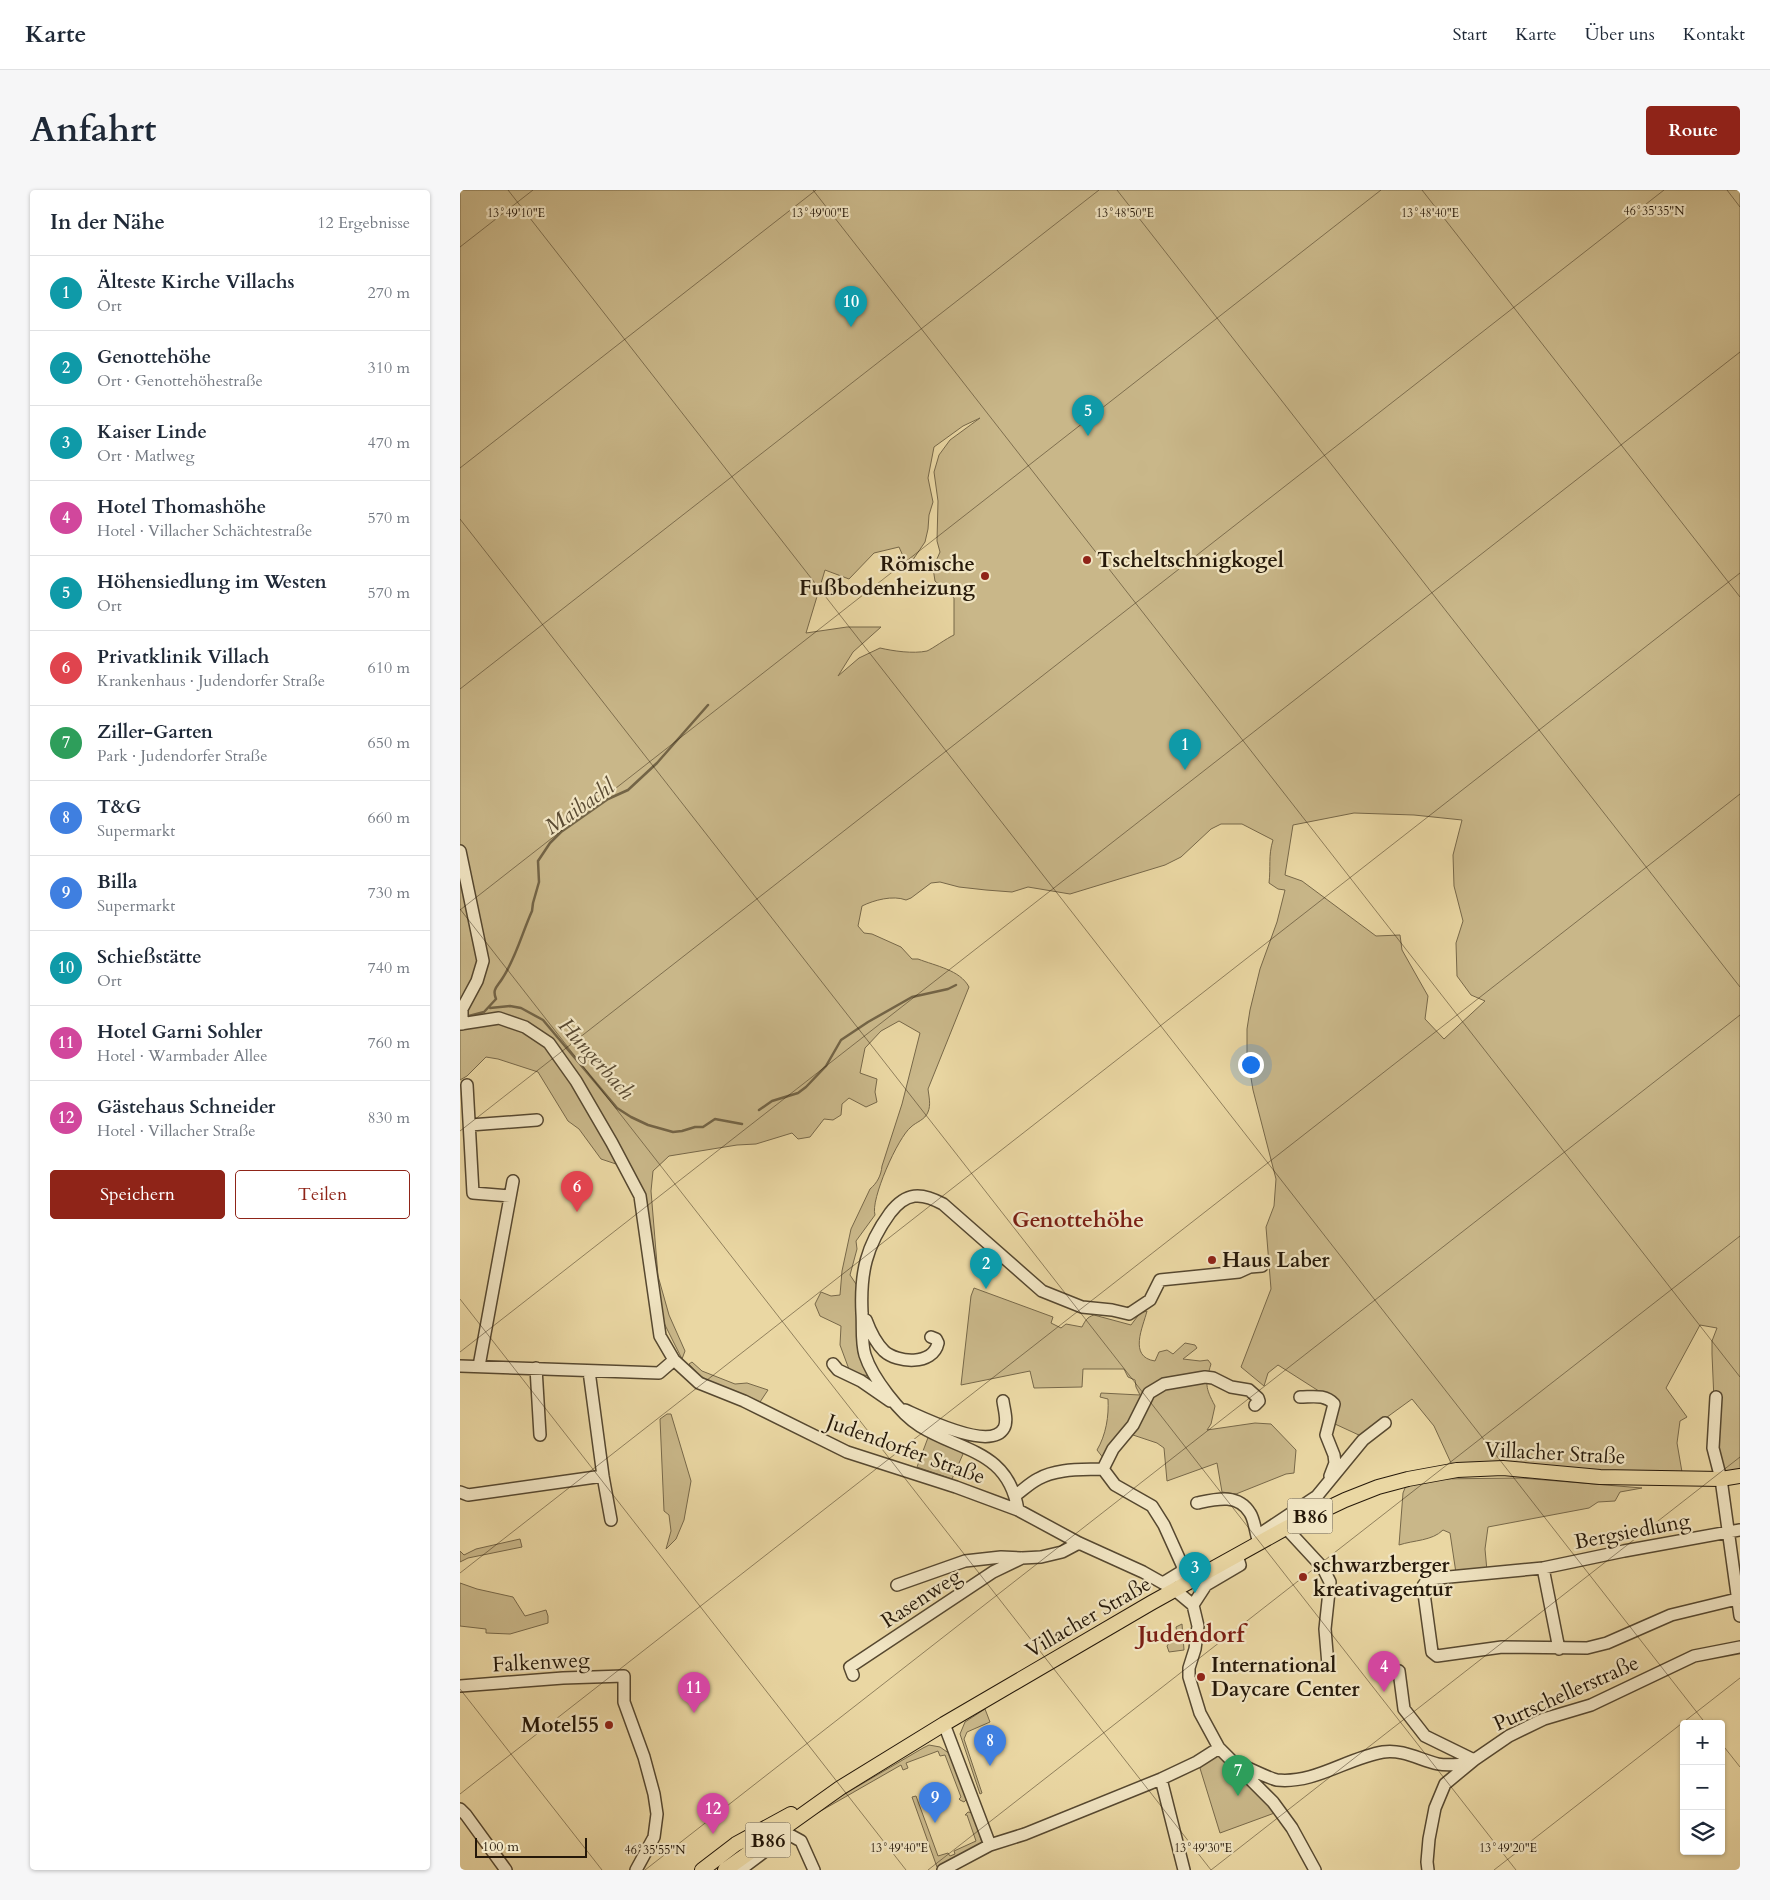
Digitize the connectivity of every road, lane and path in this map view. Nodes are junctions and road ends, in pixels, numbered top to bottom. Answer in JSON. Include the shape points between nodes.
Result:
{"nodes":[{"id":1,"x":460,"y":851,"type":"edge"},
{"id":2,"x":461,"y":1020,"type":"edge"},
{"id":3,"x":467,"y":1085,"type":"dead end"},
{"id":4,"x":537,"y":1120,"type":"dead end"},
{"id":5,"x":470,"y":1125,"type":"junction"},
{"id":6,"x":512,"y":1181,"type":"dead end"},
{"id":7,"x":510,"y":1196,"type":"junction"},
{"id":8,"x":1262,"y":1266,"type":"dead end"},
{"id":9,"x":862,"y":1309,"type":"junction"},
{"id":10,"x":931,"y":1337,"type":"dead end"},
{"id":11,"x":674,"y":1360,"type":"junction"},
{"id":12,"x":833,"y":1364,"type":"dead end"},
{"id":13,"x":460,"y":1366,"type":"edge"},
{"id":14,"x":479,"y":1366,"type":"junction"},
{"id":15,"x":536,"y":1368,"type":"junction"},
{"id":16,"x":589,"y":1371,"type":"junction"},
{"id":17,"x":1300,"y":1397,"type":"dead end"},
{"id":18,"x":1716,"y":1397,"type":"dead end"},
{"id":19,"x":1003,"y":1401,"type":"dead end"},
{"id":20,"x":1255,"y":1405,"type":"dead end"},
{"id":21,"x":899,"y":1408,"type":"junction"},
{"id":22,"x":1385,"y":1423,"type":"dead end"},
{"id":23,"x":540,"y":1435,"type":"dead end"},
{"id":24,"x":1103,"y":1470,"type":"junction"},
{"id":25,"x":603,"y":1476,"type":"junction"},
{"id":26,"x":1740,"y":1476,"type":"edge"},
{"id":27,"x":1721,"y":1479,"type":"junction"},
{"id":28,"x":1328,"y":1482,"type":"junction"},
{"id":29,"x":460,"y":1492,"type":"edge"},
{"id":30,"x":1016,"y":1495,"type":"junction"},
{"id":31,"x":1197,"y":1503,"type":"dead end"},
{"id":32,"x":1018,"y":1510,"type":"junction"},
{"id":33,"x":611,"y":1520,"type":"dead end"},
{"id":34,"x":1286,"y":1528,"type":"junction"},
{"id":35,"x":1740,"y":1530,"type":"edge"},
{"id":36,"x":1728,"y":1532,"type":"junction"},
{"id":37,"x":1258,"y":1539,"type":"junction"},
{"id":38,"x":1079,"y":1543,"type":"junction"},
{"id":39,"x":1237,"y":1555,"type":"junction"},
{"id":40,"x":1022,"y":1558,"type":"junction"},
{"id":41,"x":1203,"y":1565,"type":"dead end"},
{"id":42,"x":1543,"y":1568,"type":"junction"},
{"id":43,"x":1178,"y":1574,"type":"junction"},
{"id":44,"x":896,"y":1585,"type":"dead end"},
{"id":45,"x":1169,"y":1586,"type":"junction"},
{"id":46,"x":1737,"y":1599,"type":"junction"},
{"id":47,"x":1193,"y":1604,"type":"junction"},
{"id":48,"x":1740,"y":1616,"type":"edge"},
{"id":49,"x":1740,"y":1647,"type":"edge"},
{"id":50,"x":1559,"y":1649,"type":"junction"},
{"id":51,"x":1328,"y":1665,"type":"dead end"},
{"id":52,"x":1399,"y":1671,"type":"dead end"},
{"id":53,"x":853,"y":1675,"type":"dead end"},
{"id":54,"x":460,"y":1686,"type":"edge"},
{"id":55,"x":944,"y":1724,"type":"junction"},
{"id":56,"x":1219,"y":1748,"type":"junction"},
{"id":57,"x":1471,"y":1762,"type":"junction"},
{"id":58,"x":1234,"y":1763,"type":"junction"},
{"id":59,"x":1161,"y":1779,"type":"junction"},
{"id":60,"x":840,"y":1788,"type":"junction"},
{"id":61,"x":460,"y":1809,"type":"edge"},
{"id":62,"x":810,"y":1809,"type":"junction"},
{"id":63,"x":790,"y":1835,"type":"junction"},
{"id":64,"x":990,"y":1845,"type":"junction"},
{"id":65,"x":1180,"y":1869,"type":"edge"},
{"id":66,"x":506,"y":1870,"type":"edge"},
{"id":67,"x":636,"y":1870,"type":"edge"},
{"id":68,"x":702,"y":1870,"type":"edge"},
{"id":69,"x":725,"y":1870,"type":"edge"},
{"id":70,"x":740,"y":1870,"type":"edge"},
{"id":71,"x":814,"y":1870,"type":"edge"},
{"id":72,"x":943,"y":1870,"type":"edge"},
{"id":73,"x":1315,"y":1870,"type":"edge"},
{"id":74,"x":1428,"y":1870,"type":"edge"}],
"edges":[{"from":1,"to":2,"type":"street","via":[[483,961],[477,981],[462,1009]]},
{"from":2,"to":11,"type":"street","name":"Judendorfer Straße","via":[[499,1018],[525,1027],[549,1043],[576,1081],[640,1196],[660,1336]]},
{"from":3,"to":5,"type":"street"},
{"from":4,"to":5,"type":"street"},
{"from":5,"to":7,"type":"street","via":[[473,1193]]},
{"from":6,"to":7,"type":"street"},
{"from":7,"to":14,"type":"street"},
{"from":8,"to":9,"type":"street","via":[[1239,1272],[1160,1280],[1150,1300],[1129,1314],[1082,1307],[1042,1291],[948,1207],[927,1196],[915,1196],[897,1205],[870,1246],[863,1271]]},
{"from":9,"to":10,"type":"street","via":[[876,1342],[895,1358],[911,1360],[930,1356],[938,1346]]},
{"from":9,"to":21,"type":"street","via":[[864,1354]]},
{"from":11,"to":16,"type":"street","via":[[659,1373]]},
{"from":11,"to":32,"type":"street","name":"Judendorfer Straße","via":[[699,1383],[744,1400],[846,1452]]},
{"from":12,"to":21,"type":"street"},
{"from":13,"to":14,"type":"street"},
{"from":14,"to":15,"type":"street"},
{"from":15,"to":16,"type":"street"},
{"from":15,"to":23,"type":"street"},
{"from":16,"to":25,"type":"street"},
{"from":17,"to":28,"type":"street","via":[[1322,1397],[1334,1404],[1326,1436],[1335,1463]]},
{"from":18,"to":27,"type":"street","via":[[1713,1448]]},
{"from":19,"to":21,"type":"street","via":[[1004,1428],[992,1437],[984,1438],[948,1428]]},
{"from":20,"to":24,"type":"street","via":[[1258,1398],[1249,1390],[1231,1387],[1213,1378],[1158,1387],[1149,1393],[1133,1425],[1112,1449]]},
{"from":21,"to":30,"type":"street","via":[[918,1426],[964,1446],[995,1466],[1007,1476]]},
{"from":22,"to":28,"type":"street","via":[[1363,1440]]},
{"from":24,"to":30,"type":"street","via":[[1051,1474],[1038,1478]]},
{"from":24,"to":43,"type":"street","via":[[1115,1485],[1152,1506],[1183,1567]]},
{"from":25,"to":29,"type":"street","via":[[468,1495]]},
{"from":25,"to":33,"type":"street"},
{"from":26,"to":27,"type":"main road","name":"Villacher Straße","number":"B86"},
{"from":27,"to":34,"type":"main road","name":"Villacher Straße","number":"B86","via":[[1600,1477],[1503,1468],[1457,1470],[1378,1487]]},
{"from":27,"to":36,"type":"street"},
{"from":28,"to":37,"type":"street","via":[[1317,1496]]},
{"from":30,"to":32,"type":"street"},
{"from":31,"to":37,"type":"street","via":[[1221,1497],[1242,1504],[1251,1514]]},
{"from":32,"to":38,"type":"street","name":"Judendorfer Straße"},
{"from":34,"to":37,"type":"main road","name":"Villacher Straße","number":"B86"},
{"from":34,"to":51,"type":"street","via":[[1323,1568],[1330,1582],[1325,1629]]},
{"from":35,"to":36,"type":"street","name":"Bergsiedlung"},
{"from":36,"to":42,"type":"street","name":"Bergsiedlung"},
{"from":36,"to":46,"type":"street"},
{"from":37,"to":39,"type":"main road","name":"Villacher Straße","number":"B86"},
{"from":38,"to":40,"type":"street","name":"Rasenweg","via":[[1062,1552]]},
{"from":38,"to":45,"type":"street","name":"Judendorfer Straße"},
{"from":39,"to":45,"type":"main road","name":"Villacher Straße","number":"B86"},
{"from":39,"to":47,"type":"street","via":[[1240,1565],[1206,1585]]},
{"from":40,"to":44,"type":"street","name":"Rasenweg","via":[[965,1561]]},
{"from":40,"to":53,"type":"street","name":"Rasenweg","via":[[993,1572],[850,1667]]},
{"from":41,"to":43,"type":"street","via":[[1182,1576]]},
{"from":42,"to":50,"type":"street"},
{"from":42,"to":50,"type":"street","name":"Bergsiedlung","via":[[1428,1579],[1423,1586],[1432,1652],[1437,1656],[1502,1648]]},
{"from":43,"to":45,"type":"street"},
{"from":45,"to":47,"type":"street","name":"Judendorfer Straße"},
{"from":45,"to":55,"type":"main road","name":"Villacher Straße","number":"B86"},
{"from":46,"to":48,"type":"street"},
{"from":46,"to":50,"type":"street","name":"Bergsiedlung","via":[[1671,1615],[1607,1643]]},
{"from":47,"to":56,"type":"street","via":[[1198,1626],[1189,1677],[1200,1713]]},
{"from":49,"to":57,"type":"street","name":"Purtschellerstraße","via":[[1694,1656],[1591,1705],[1544,1720],[1510,1736]]},
{"from":52,"to":57,"type":"street","via":[[1404,1709],[1425,1736]]},
{"from":54,"to":67,"type":"street","name":"Falkenweg","via":[[624,1676],[624,1702],[647,1766],[657,1814],[654,1837]]},
{"from":55,"to":60,"type":"main road","name":"Villacher Straße","number":"B86"},
{"from":55,"to":64,"type":"street"},
{"from":56,"to":58,"type":"street"},
{"from":56,"to":59,"type":"street"},
{"from":57,"to":58,"type":"street","via":[[1440,1764],[1404,1753],[1384,1752],[1297,1780],[1275,1780]]},
{"from":57,"to":74,"type":"street","name":"Purtschellerstraße","via":[[1445,1784],[1435,1808]]},
{"from":58,"to":73,"type":"street","via":[[1273,1802],[1292,1828]]},
{"from":59,"to":64,"type":"street","via":[[1026,1834]]},
{"from":59,"to":65,"type":"street"},
{"from":60,"to":62,"type":"main road","name":"Villacher Straße","number":"B86"},
{"from":60,"to":68,"type":"main road","via":[[754,1833]]},
{"from":61,"to":66,"type":"street"},
{"from":62,"to":63,"type":"main road"},
{"from":62,"to":69,"type":"main road","name":"Villacher Straße","number":"B86"},
{"from":63,"to":70,"type":"street"},
{"from":63,"to":71,"type":"street","via":[[801,1841]]},
{"from":64,"to":72,"type":"street"}]}
